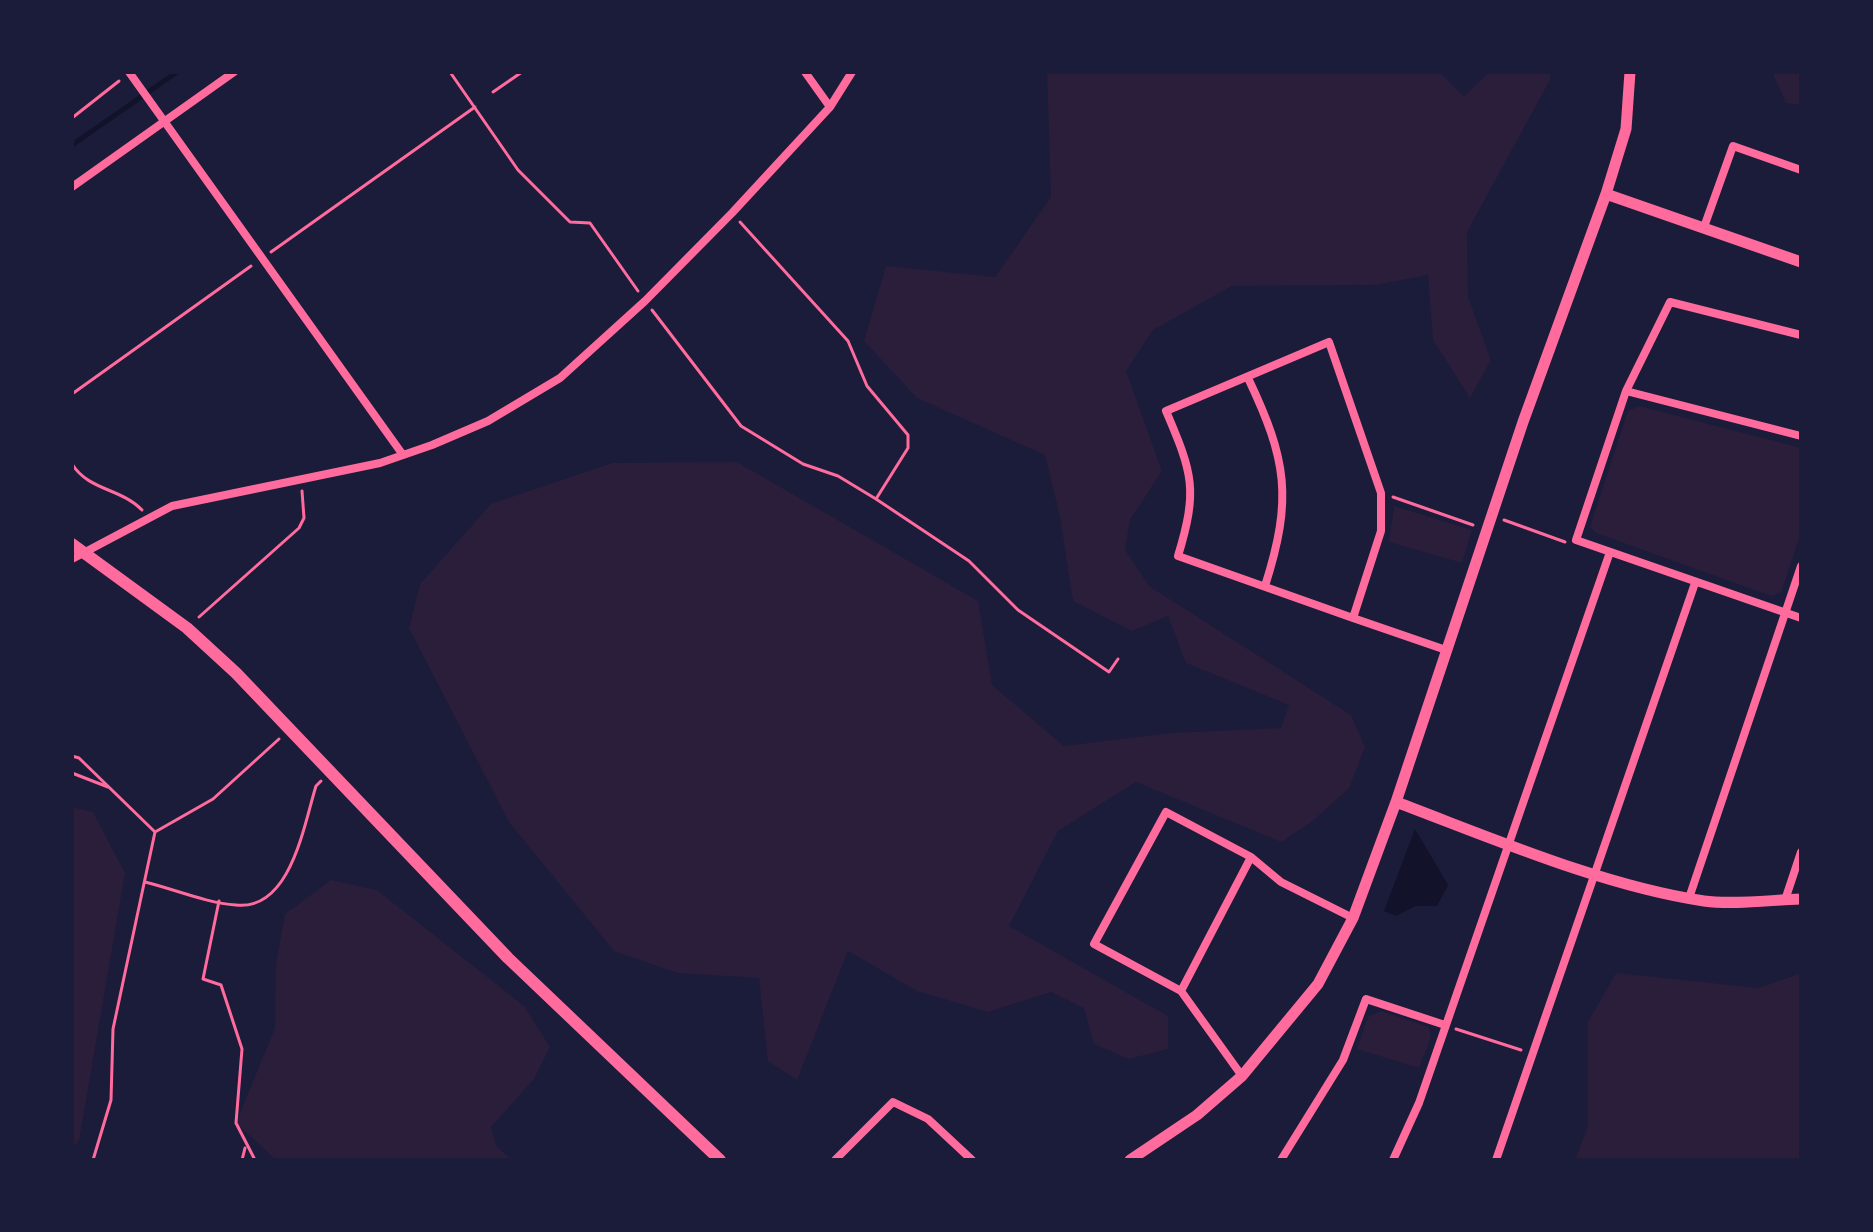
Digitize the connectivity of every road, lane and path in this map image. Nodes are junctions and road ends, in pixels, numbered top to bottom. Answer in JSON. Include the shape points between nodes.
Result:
{"nodes":[{"id":1,"x":128,"y":72,"type":"edge"},
{"id":2,"x":234,"y":72,"type":"edge"},
{"id":3,"x":450,"y":72,"type":"edge"},
{"id":4,"x":522,"y":72,"type":"edge"},
{"id":5,"x":805,"y":72,"type":"edge"},
{"id":6,"x":852,"y":72,"type":"edge"},
{"id":7,"x":1630,"y":72,"type":"edge"},
{"id":8,"x":493,"y":92,"type":"dead end"},
{"id":9,"x":830,"y":107,"type":"junction"},
{"id":10,"x":72,"y":118,"type":"edge"},
{"id":11,"x":164,"y":122,"type":"junction"},
{"id":12,"x":1801,"y":170,"type":"edge"},
{"id":13,"x":72,"y":187,"type":"edge"},
{"id":14,"x":1606,"y":194,"type":"junction"},
{"id":15,"x":732,"y":213,"type":"junction"},
{"id":16,"x":1704,"y":227,"type":"junction"},
{"id":17,"x":1801,"y":262,"type":"edge"},
{"id":18,"x":645,"y":301,"type":"junction"},
{"id":19,"x":1801,"y":335,"type":"edge"},
{"id":20,"x":1248,"y":378,"type":"junction"},
{"id":21,"x":1626,"y":391,"type":"junction"},
{"id":22,"x":1801,"y":436,"type":"edge"},
{"id":23,"x":403,"y":455,"type":"junction"},
{"id":24,"x":72,"y":464,"type":"edge"},
{"id":25,"x":301,"y":478,"type":"junction"},
{"id":26,"x":1381,"y":493,"type":"junction"},
{"id":27,"x":876,"y":499,"type":"junction"},
{"id":28,"x":1493,"y":516,"type":"junction"},
{"id":29,"x":150,"y":518,"type":"junction"},
{"id":30,"x":1488,"y":530,"type":"junction"},
{"id":31,"x":1576,"y":540,"type":"junction"},
{"id":32,"x":72,"y":544,"type":"edge"},
{"id":33,"x":84,"y":552,"type":"junction"},
{"id":34,"x":1610,"y":552,"type":"junction"},
{"id":35,"x":72,"y":559,"type":"edge"},
{"id":36,"x":1801,"y":566,"type":"edge"},
{"id":37,"x":1695,"y":583,"type":"junction"},
{"id":38,"x":1265,"y":586,"type":"junction"},
{"id":39,"x":1784,"y":613,"type":"junction"},
{"id":40,"x":1353,"y":618,"type":"junction"},
{"id":41,"x":1801,"y":618,"type":"edge"},
{"id":42,"x":187,"y":628,"type":"junction"},
{"id":43,"x":1446,"y":650,"type":"junction"},
{"id":44,"x":1118,"y":659,"type":"dead end"},
{"id":45,"x":287,"y":731,"type":"junction"},
{"id":46,"x":72,"y":756,"type":"edge"},
{"id":47,"x":72,"y":773,"type":"edge"},
{"id":48,"x":330,"y":773,"type":"junction"},
{"id":49,"x":112,"y":789,"type":"junction"},
{"id":50,"x":1396,"y":802,"type":"junction"},
{"id":51,"x":155,"y":832,"type":"junction"},
{"id":52,"x":1509,"y":844,"type":"junction"},
{"id":53,"x":1801,"y":852,"type":"edge"},
{"id":54,"x":1251,"y":857,"type":"junction"},
{"id":55,"x":1596,"y":873,"type":"junction"},
{"id":56,"x":144,"y":881,"type":"junction"},
{"id":57,"x":1689,"y":898,"type":"junction"},
{"id":58,"x":1801,"y":899,"type":"edge"},
{"id":59,"x":1785,"y":900,"type":"junction"},
{"id":60,"x":219,"y":901,"type":"junction"},
{"id":61,"x":1353,"y":918,"type":"junction"},
{"id":62,"x":1181,"y":991,"type":"junction"},
{"id":63,"x":1445,"y":1025,"type":"junction"},
{"id":64,"x":1533,"y":1054,"type":"junction"},
{"id":65,"x":1242,"y":1076,"type":"junction"},
{"id":66,"x":246,"y":1145,"type":"junction"},
{"id":67,"x":93,"y":1160,"type":"edge"},
{"id":68,"x":242,"y":1160,"type":"edge"},
{"id":69,"x":255,"y":1160,"type":"edge"},
{"id":70,"x":720,"y":1160,"type":"edge"},
{"id":71,"x":835,"y":1160,"type":"edge"},
{"id":72,"x":972,"y":1160,"type":"edge"},
{"id":73,"x":1130,"y":1160,"type":"edge"},
{"id":74,"x":1281,"y":1160,"type":"edge"},
{"id":75,"x":1393,"y":1160,"type":"edge"},
{"id":76,"x":1496,"y":1160,"type":"edge"}],
"edges":[{"from":1,"to":10,"type":"path"},
{"from":1,"to":11,"type":"street"},
{"from":2,"to":11,"type":"street"},
{"from":3,"to":18,"type":"path","via":[[518,170],[570,222],[590,223]]},
{"from":4,"to":8,"type":"path"},
{"from":5,"to":9,"type":"street"},
{"from":6,"to":9,"type":"street"},
{"from":7,"to":14,"type":"street","via":[[1626,129]]},
{"from":9,"to":15,"type":"street"},
{"from":11,"to":13,"type":"street"},
{"from":11,"to":23,"type":"street"},
{"from":12,"to":16,"type":"street","via":[[1733,146]]},
{"from":14,"to":16,"type":"street"},
{"from":14,"to":28,"type":"street"},
{"from":15,"to":18,"type":"street"},
{"from":15,"to":27,"type":"path","via":[[848,341],[867,386],[908,435],[908,448]]},
{"from":16,"to":17,"type":"street"},
{"from":18,"to":23,"type":"street","via":[[560,378],[488,421]]},
{"from":18,"to":27,"type":"path","via":[[741,426]]},
{"from":19,"to":21,"type":"street","via":[[1670,302]]},
{"from":20,"to":26,"type":"street","via":[[1329,342]]},
{"from":20,"to":38,"type":"street","via":[[1273,430],[1283,486],[1281,530]]},
{"from":20,"to":38,"type":"street","via":[[1166,411],[1192,483],[1190,518],[1178,556]]},
{"from":21,"to":22,"type":"street"},
{"from":21,"to":31,"type":"street"},
{"from":23,"to":25,"type":"street"},
{"from":24,"to":29,"type":"path","via":[[85,480],[133,500]]},
{"from":25,"to":29,"type":"street","via":[[172,506]]},
{"from":25,"to":42,"type":"path","via":[[304,518],[299,528]]},
{"from":26,"to":30,"type":"path"},
{"from":26,"to":40,"type":"street","via":[[1381,531]]},
{"from":27,"to":44,"type":"path","via":[[969,561],[1018,610],[1093,663],[1109,672]]},
{"from":28,"to":30,"type":"street"},
{"from":28,"to":31,"type":"path","via":[[1566,542]]},
{"from":29,"to":33,"type":"street"},
{"from":30,"to":43,"type":"street"},
{"from":31,"to":34,"type":"street"},
{"from":32,"to":33,"type":"main road"},
{"from":33,"to":35,"type":"street"},
{"from":33,"to":42,"type":"main road"},
{"from":34,"to":37,"type":"street"},
{"from":34,"to":52,"type":"street"},
{"from":36,"to":39,"type":"street"},
{"from":37,"to":39,"type":"street"},
{"from":37,"to":55,"type":"street"},
{"from":38,"to":40,"type":"street"},
{"from":39,"to":41,"type":"street"},
{"from":39,"to":57,"type":"street"},
{"from":40,"to":43,"type":"street"},
{"from":42,"to":45,"type":"main road"},
{"from":43,"to":50,"type":"street"},
{"from":45,"to":48,"type":"main road"},
{"from":45,"to":51,"type":"path","via":[[213,799]]},
{"from":46,"to":49,"type":"path"},
{"from":47,"to":49,"type":"path"},
{"from":48,"to":60,"type":"path","via":[[316,786],[296,852],[269,896],[238,906]]},
{"from":48,"to":70,"type":"main road","via":[[508,958]]},
{"from":49,"to":51,"type":"path"},
{"from":50,"to":52,"type":"street"},
{"from":50,"to":61,"type":"street"},
{"from":51,"to":56,"type":"path"},
{"from":52,"to":55,"type":"street"},
{"from":52,"to":63,"type":"street"},
{"from":53,"to":59,"type":"street"},
{"from":54,"to":61,"type":"street","via":[[1281,882]]},
{"from":54,"to":62,"type":"street"},
{"from":54,"to":62,"type":"street","via":[[1166,812],[1094,944]]},
{"from":55,"to":57,"type":"street"},
{"from":55,"to":64,"type":"street"},
{"from":56,"to":60,"type":"path"},
{"from":56,"to":67,"type":"path","via":[[113,1029],[111,1100]]},
{"from":57,"to":59,"type":"street"},
{"from":58,"to":59,"type":"street"},
{"from":60,"to":66,"type":"path","via":[[203,979],[221,985],[242,1049],[236,1123]]},
{"from":61,"to":65,"type":"street","via":[[1318,984]]},
{"from":62,"to":65,"type":"street"},
{"from":63,"to":64,"type":"path"},
{"from":63,"to":74,"type":"street","via":[[1366,999],[1343,1060]]},
{"from":63,"to":75,"type":"street"},
{"from":64,"to":76,"type":"street"},
{"from":65,"to":73,"type":"street","via":[[1197,1115]]},
{"from":66,"to":68,"type":"path"},
{"from":66,"to":69,"type":"path"},
{"from":71,"to":72,"type":"street","via":[[893,1102],[928,1119]]}]}
